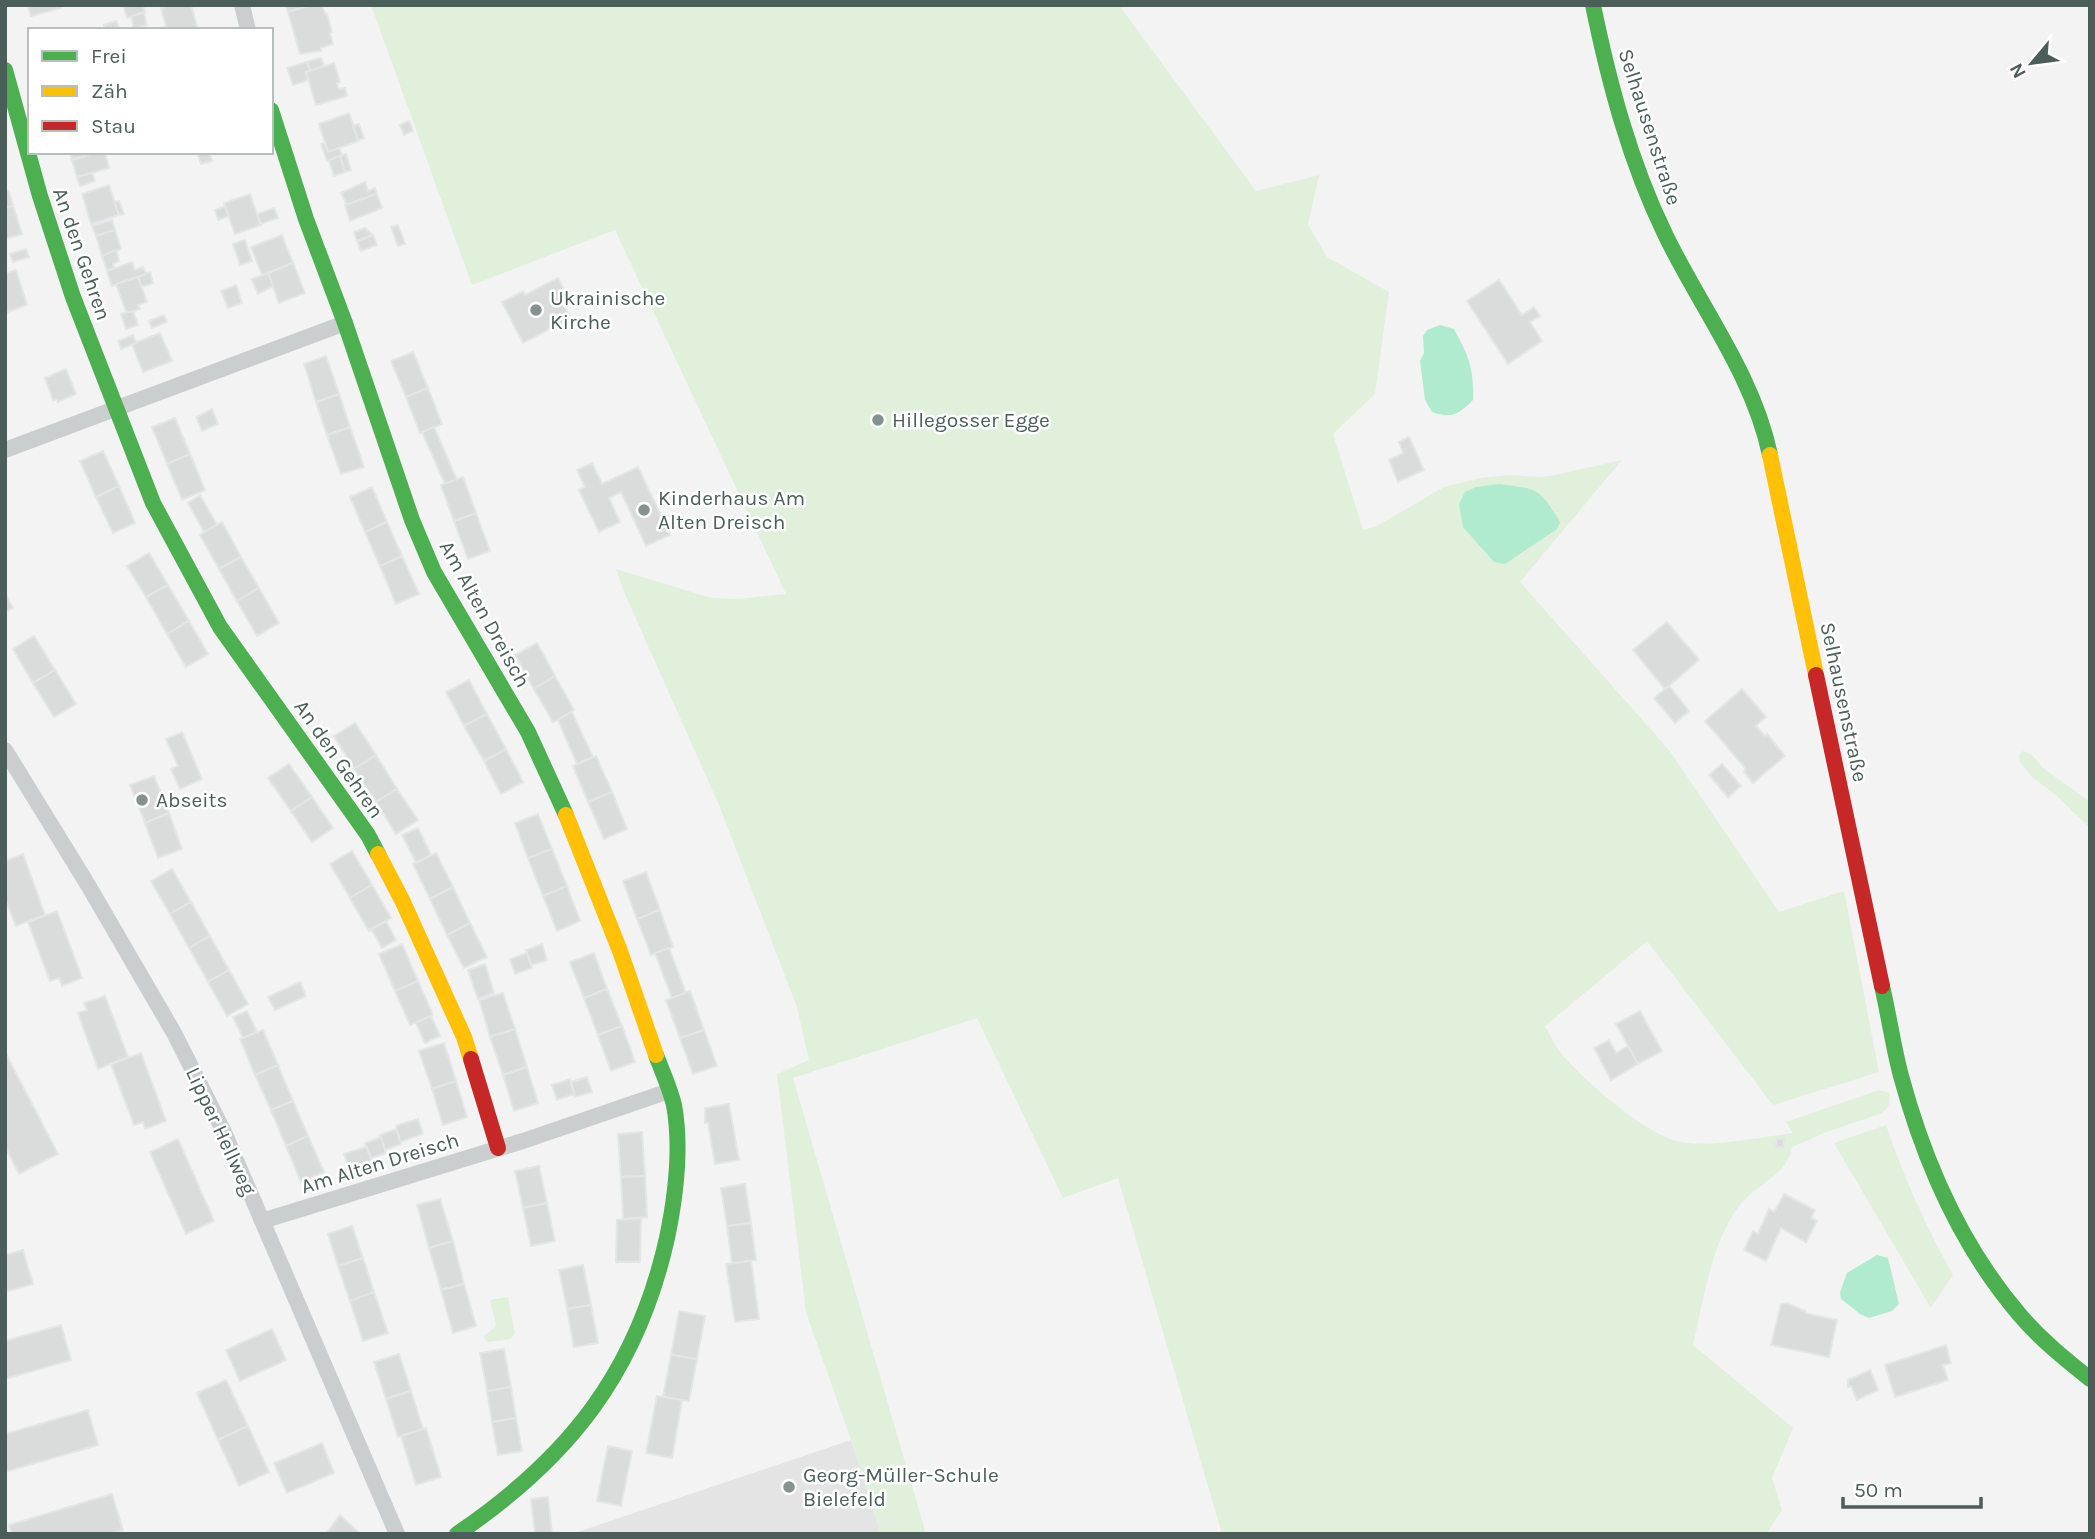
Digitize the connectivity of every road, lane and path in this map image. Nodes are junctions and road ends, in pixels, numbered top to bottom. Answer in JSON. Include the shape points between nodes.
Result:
{"nodes":[{"id":1,"x":242,"y":5,"type":"edge"},
{"id":2,"x":1593,"y":5,"type":"edge"},
{"id":3,"x":248,"y":28,"type":"edge"},
{"id":4,"x":5,"y":70,"type":"edge"},
{"id":5,"x":273,"y":116,"type":"edge"},
{"id":6,"x":28,"y":149,"type":"edge"},
{"id":7,"x":29,"y":154,"type":"edge"},
{"id":8,"x":345,"y":323,"type":"junction"},
{"id":9,"x":115,"y":410,"type":"junction"},
{"id":10,"x":5,"y":450,"type":"edge"},
{"id":11,"x":5,"y":750,"type":"edge"},
{"id":12,"x":669,"y":1091,"type":"junction"},
{"id":13,"x":498,"y":1148,"type":"junction"},
{"id":14,"x":262,"y":1221,"type":"junction"},
{"id":15,"x":2090,"y":1379,"type":"edge"},
{"id":16,"x":397,"y":1534,"type":"edge"},
{"id":17,"x":457,"y":1534,"type":"edge"}],
"edges":[{"from":1,"to":3,"type":"street"},
{"from":2,"to":15,"type":"street","name":"Selhausenstraße","via":[[1630,147],[1661,226],[1728,347],[1765,433],[1898,1063],[1931,1169],[1990,1279],[2046,1344]]},
{"from":4,"to":6,"type":"street","name":"An den Gehren"},
{"from":5,"to":8,"type":"street","name":"Am Alten Dreisch"},
{"from":7,"to":9,"type":"street","name":"An den Gehren"},
{"from":8,"to":9,"type":"street"},
{"from":8,"to":12,"type":"street","name":"Am Alten Dreisch","via":[[417,532],[434,572],[537,750],[600,899]]},
{"from":9,"to":10,"type":"street"},
{"from":9,"to":13,"type":"street","name":"An den Gehren","via":[[153,503],[205,602],[368,835],[403,902],[464,1037]]},
{"from":11,"to":14,"type":"street","name":"Lipper Hellweg","via":[[174,1033]]},
{"from":12,"to":13,"type":"street","name":"Am Alten Dreisch"},
{"from":12,"to":17,"type":"street","name":"Am Alten Dreisch","via":[[677,1120],[674,1198],[656,1286],[627,1354],[601,1399],[564,1446],[510,1498]]},
{"from":13,"to":14,"type":"street","name":"Am Alten Dreisch"},
{"from":14,"to":16,"type":"street","name":"Lipper Hellweg"}]}
